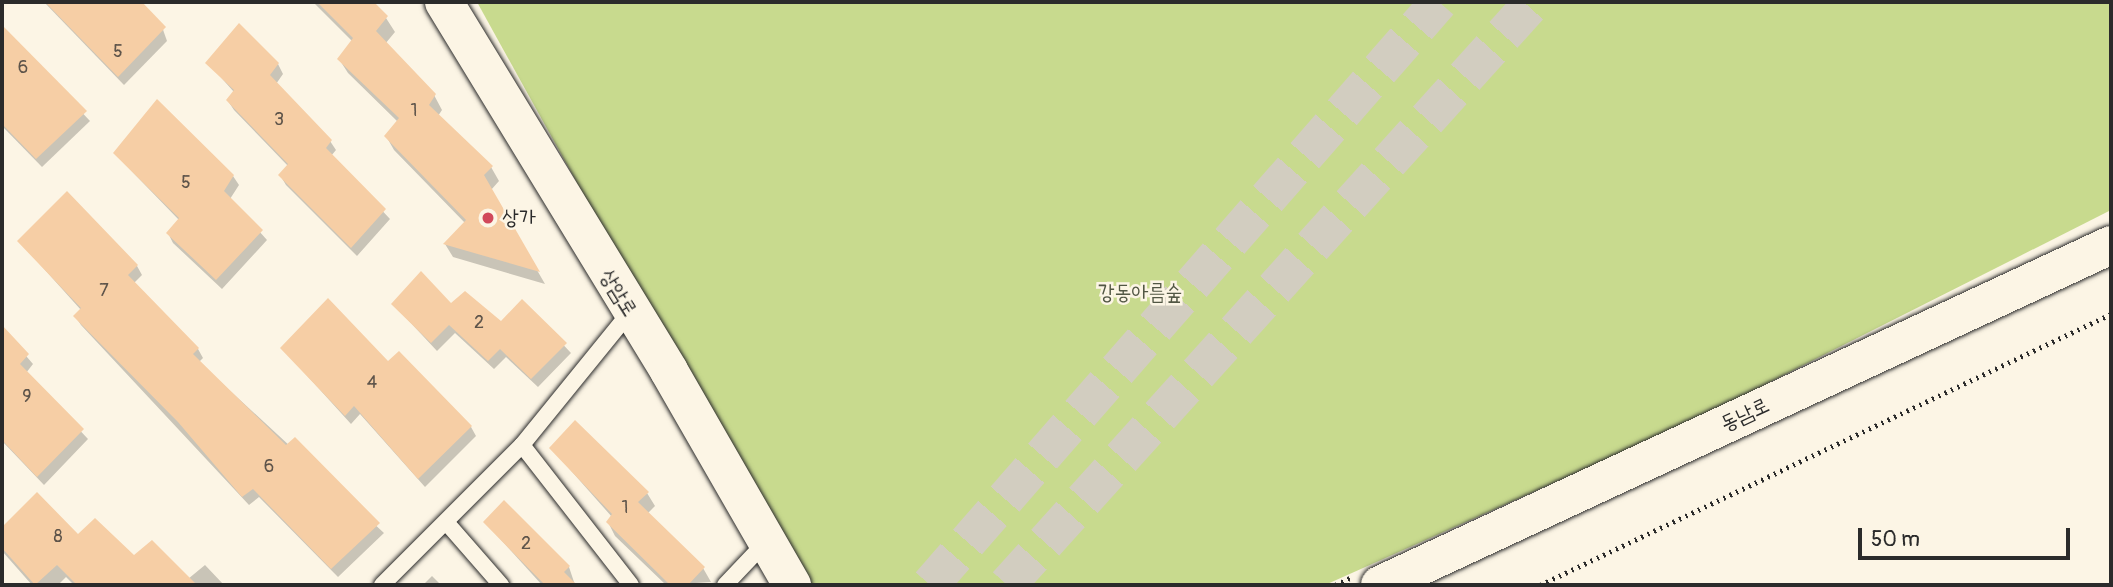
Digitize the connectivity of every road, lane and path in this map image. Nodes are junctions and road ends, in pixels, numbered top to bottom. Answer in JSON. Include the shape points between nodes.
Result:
{"nodes":[{"id":1,"x":444,"y":2,"type":"edge"},
{"id":2,"x":2111,"y":245,"type":"edge"},
{"id":3,"x":630,"y":312,"type":"junction"},
{"id":4,"x":2111,"y":314,"type":"edge"},
{"id":5,"x":522,"y":444,"type":"junction"},
{"id":6,"x":446,"y":522,"type":"junction"},
{"id":7,"x":761,"y":547,"type":"dead end"},
{"id":8,"x":382,"y":585,"type":"edge"},
{"id":9,"x":501,"y":585,"type":"edge"},
{"id":10,"x":631,"y":585,"type":"edge"},
{"id":11,"x":725,"y":585,"type":"edge"},
{"id":12,"x":792,"y":585,"type":"edge"},
{"id":13,"x":1380,"y":585,"type":"edge"},
{"id":14,"x":1540,"y":585,"type":"edge"}],
"edges":[{"from":1,"to":3,"type":"main road","name":"상암로"},
{"from":2,"to":13,"type":"main road","name":"동남로"},
{"from":3,"to":5,"type":"lane"},
{"from":3,"to":12,"type":"main road","name":"상암로"},
{"from":4,"to":14,"type":"path"},
{"from":5,"to":6,"type":"lane"},
{"from":5,"to":10,"type":"lane"},
{"from":6,"to":8,"type":"lane"},
{"from":6,"to":9,"type":"lane"},
{"from":7,"to":11,"type":"lane"}]}
